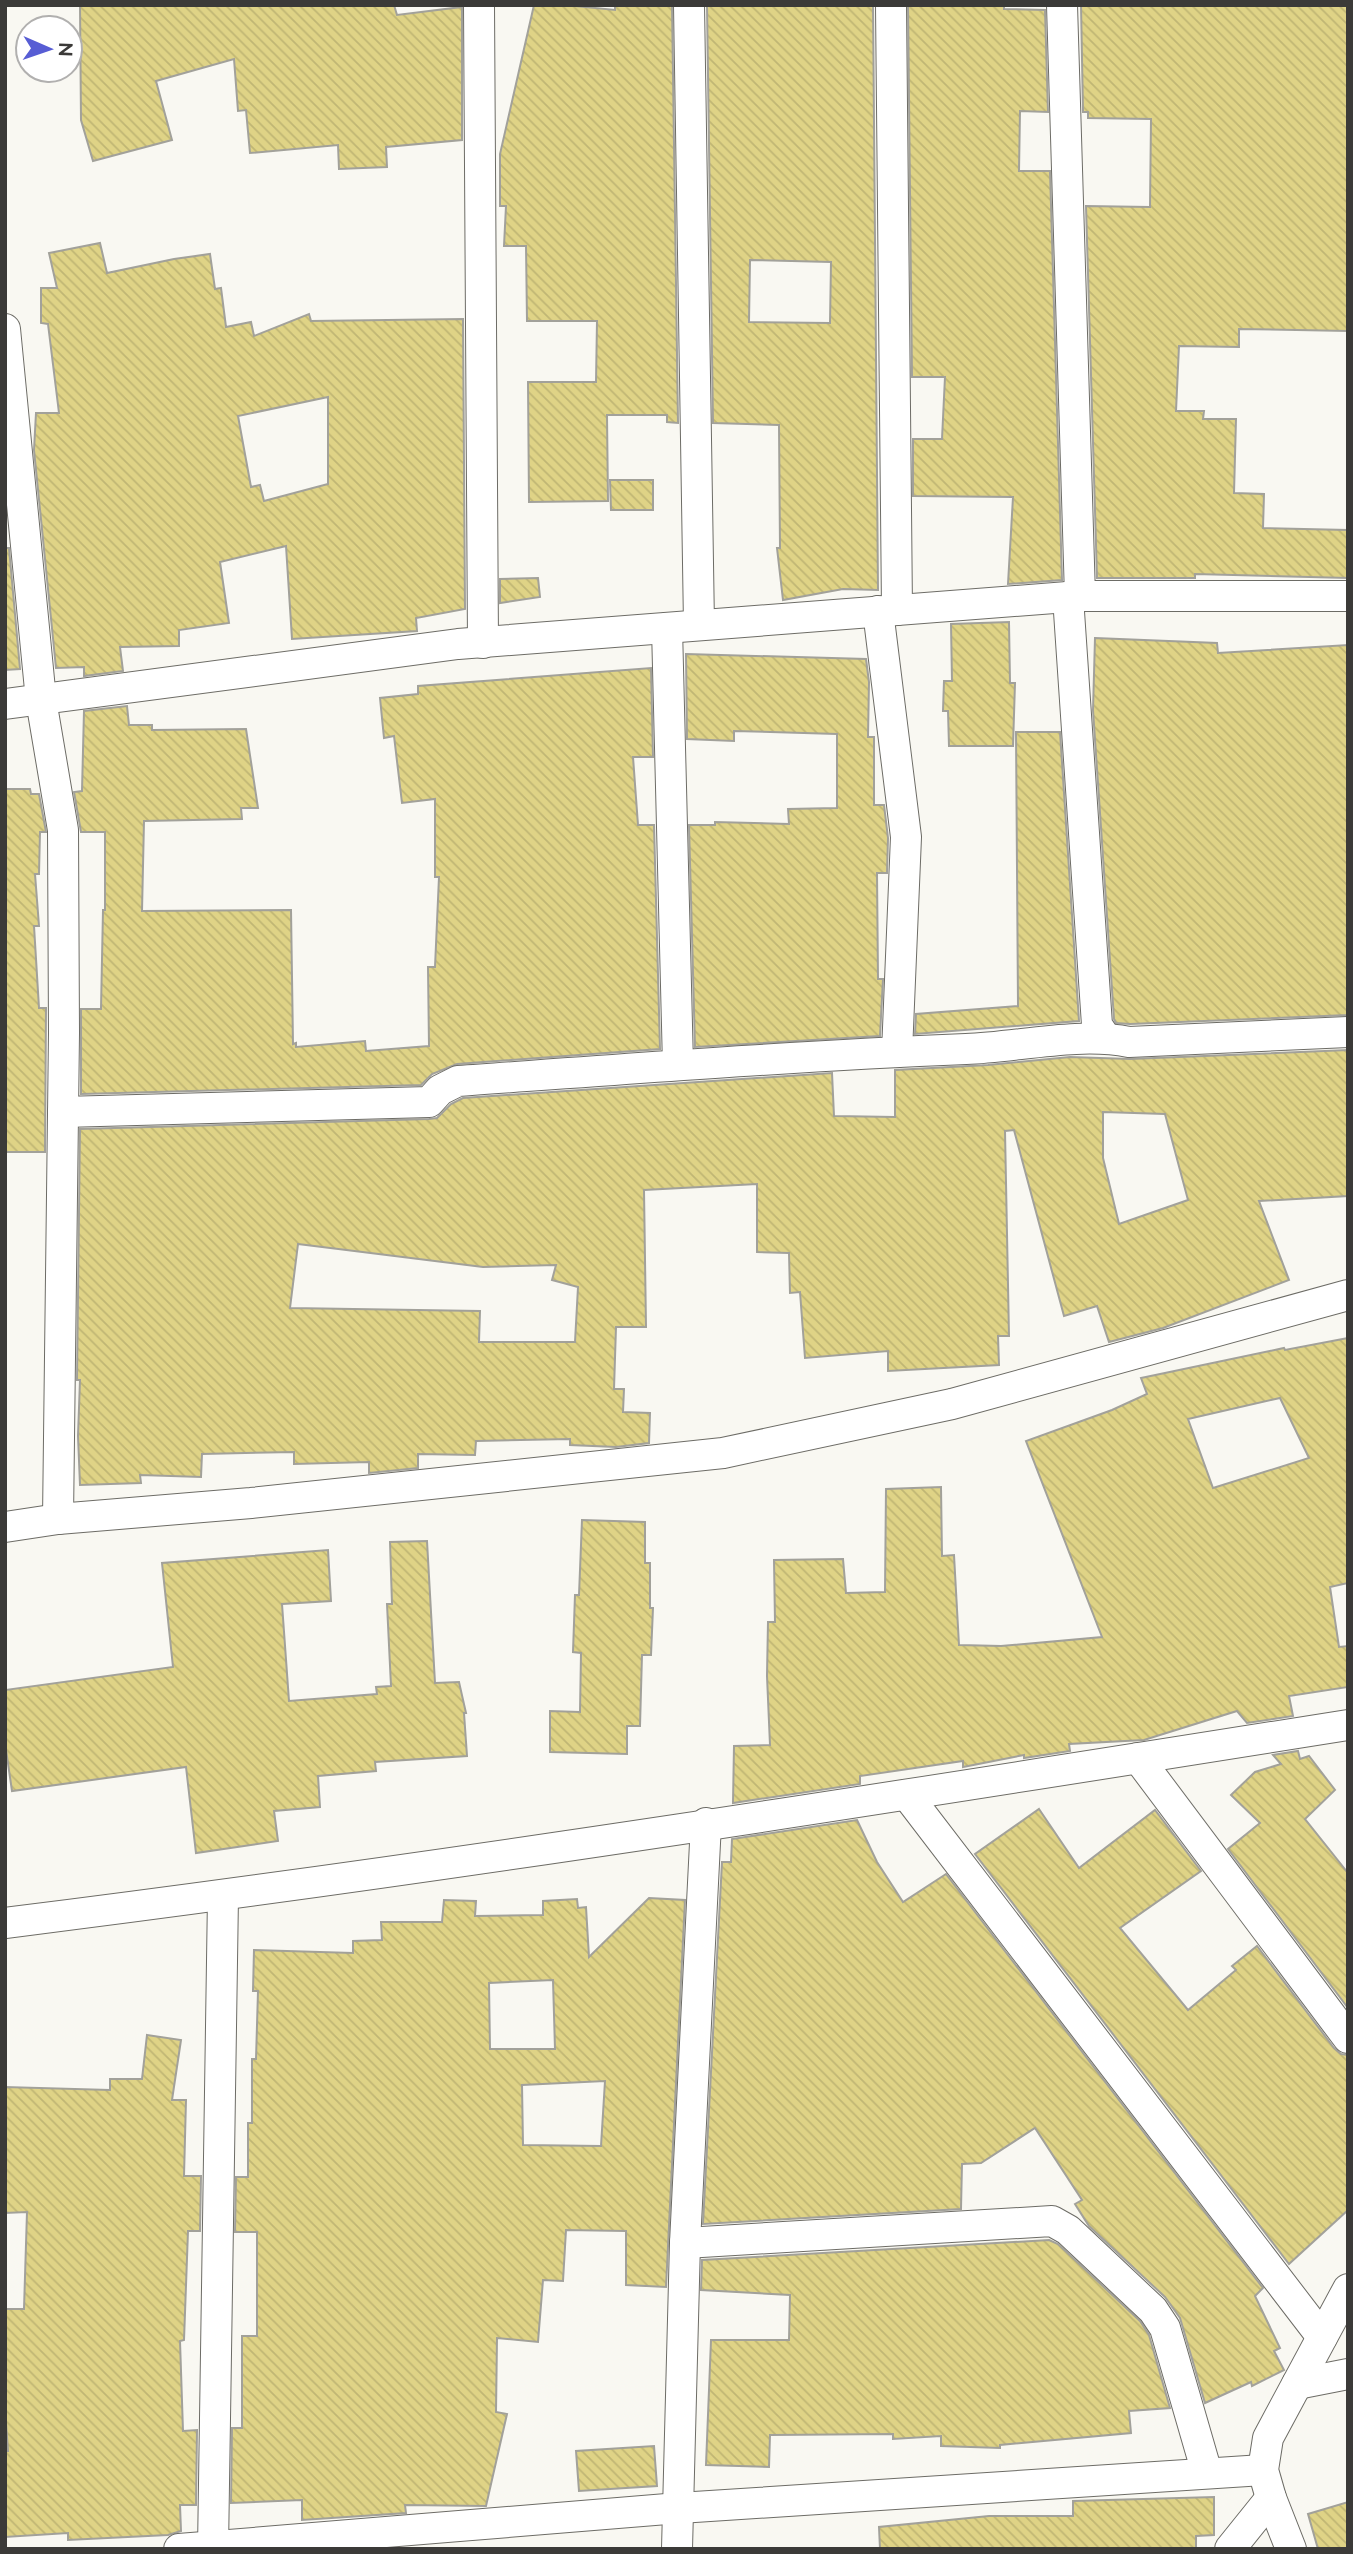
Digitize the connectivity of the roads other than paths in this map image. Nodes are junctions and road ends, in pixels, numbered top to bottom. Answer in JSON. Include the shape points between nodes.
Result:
{"nodes":[{"id":1,"x":479,"y":5,"type":"edge"},
{"id":2,"x":689,"y":5,"type":"edge"},
{"id":3,"x":891,"y":5,"type":"edge"},
{"id":4,"x":1062,"y":5,"type":"edge"},
{"id":5,"x":5,"y":330,"type":"edge"},
{"id":6,"x":1074,"y":596,"type":"junction"},
{"id":7,"x":1348,"y":596,"type":"edge"},
{"id":8,"x":888,"y":610,"type":"junction"},
{"id":9,"x":699,"y":625,"type":"junction"},
{"id":10,"x":667,"y":628,"type":"junction"},
{"id":11,"x":483,"y":643,"type":"junction"},
{"id":12,"x":41,"y":701,"type":"junction"},
{"id":13,"x":5,"y":704,"type":"edge"},
{"id":14,"x":1348,"y":1032,"type":"edge"},
{"id":15,"x":1105,"y":1037,"type":"junction"},
{"id":16,"x":897,"y":1052,"type":"junction"},
{"id":17,"x":678,"y":1065,"type":"junction"},
{"id":18,"x":63,"y":1112,"type":"junction"},
{"id":19,"x":1348,"y":1295,"type":"edge"},
{"id":20,"x":58,"y":1519,"type":"junction"},
{"id":21,"x":5,"y":1527,"type":"edge"},
{"id":22,"x":1348,"y":1725,"type":"edge"},
{"id":23,"x":1138,"y":1758,"type":"junction"},
{"id":24,"x":907,"y":1795,"type":"junction"},
{"id":25,"x":706,"y":1823,"type":"junction"},
{"id":26,"x":223,"y":1896,"type":"junction"},
{"id":27,"x":5,"y":1923,"type":"edge"},
{"id":28,"x":1348,"y":2038,"type":"edge"},
{"id":29,"x":685,"y":2243,"type":"junction"},
{"id":30,"x":1348,"y":2289,"type":"edge"},
{"id":31,"x":1322,"y":2337,"type":"junction"},
{"id":32,"x":1348,"y":2374,"type":"edge"},
{"id":33,"x":1297,"y":2384,"type":"junction"},
{"id":34,"x":1263,"y":2470,"type":"junction"},
{"id":35,"x":1208,"y":2473,"type":"junction"},
{"id":36,"x":1271,"y":2498,"type":"junction"},
{"id":37,"x":679,"y":2508,"type":"junction"},
{"id":38,"x":213,"y":2547,"type":"edge"},
{"id":39,"x":179,"y":2549,"type":"edge"},
{"id":40,"x":677,"y":2549,"type":"edge"},
{"id":41,"x":1230,"y":2549,"type":"edge"},
{"id":42,"x":1291,"y":2549,"type":"edge"}],
"edges":[{"from":1,"to":11,"type":"street"},
{"from":2,"to":9,"type":"street"},
{"from":3,"to":8,"type":"street"},
{"from":4,"to":6,"type":"street"},
{"from":5,"to":12,"type":"street"},
{"from":6,"to":7,"type":"street"},
{"from":6,"to":8,"type":"street"},
{"from":6,"to":15,"type":"street","via":[[1097,1025]]},
{"from":8,"to":9,"type":"street"},
{"from":8,"to":16,"type":"street","via":[[905,837]]},
{"from":9,"to":10,"type":"street"},
{"from":10,"to":11,"type":"street"},
{"from":10,"to":17,"type":"street"},
{"from":11,"to":12,"type":"street"},
{"from":12,"to":13,"type":"street"},
{"from":12,"to":18,"type":"street","via":[[63,830]]},
{"from":14,"to":15,"type":"street","via":[[1129,1042]]},
{"from":15,"to":16,"type":"street"},
{"from":16,"to":17,"type":"street"},
{"from":17,"to":18,"type":"street","via":[[458,1080],[429,1102]]},
{"from":18,"to":20,"type":"street"},
{"from":19,"to":20,"type":"street","via":[[952,1404],[723,1453]]},
{"from":20,"to":21,"type":"street"},
{"from":22,"to":23,"type":"street"},
{"from":23,"to":24,"type":"street"},
{"from":23,"to":28,"type":"street"},
{"from":24,"to":25,"type":"street"},
{"from":24,"to":31,"type":"street"},
{"from":25,"to":26,"type":"street"},
{"from":25,"to":29,"type":"street"},
{"from":26,"to":27,"type":"street"},
{"from":26,"to":38,"type":"street"},
{"from":29,"to":35,"type":"street","via":[[1052,2221],[1068,2230],[1144,2301],[1165,2328]]},
{"from":29,"to":37,"type":"street"},
{"from":30,"to":31,"type":"street"},
{"from":31,"to":33,"type":"street"},
{"from":32,"to":33,"type":"street"},
{"from":33,"to":34,"type":"street","via":[[1268,2438]]},
{"from":34,"to":35,"type":"street"},
{"from":34,"to":36,"type":"street"},
{"from":35,"to":37,"type":"street"},
{"from":36,"to":41,"type":"street"},
{"from":36,"to":42,"type":"street"},
{"from":37,"to":38,"type":"street"},
{"from":37,"to":40,"type":"street"},
{"from":38,"to":39,"type":"street"}]}
